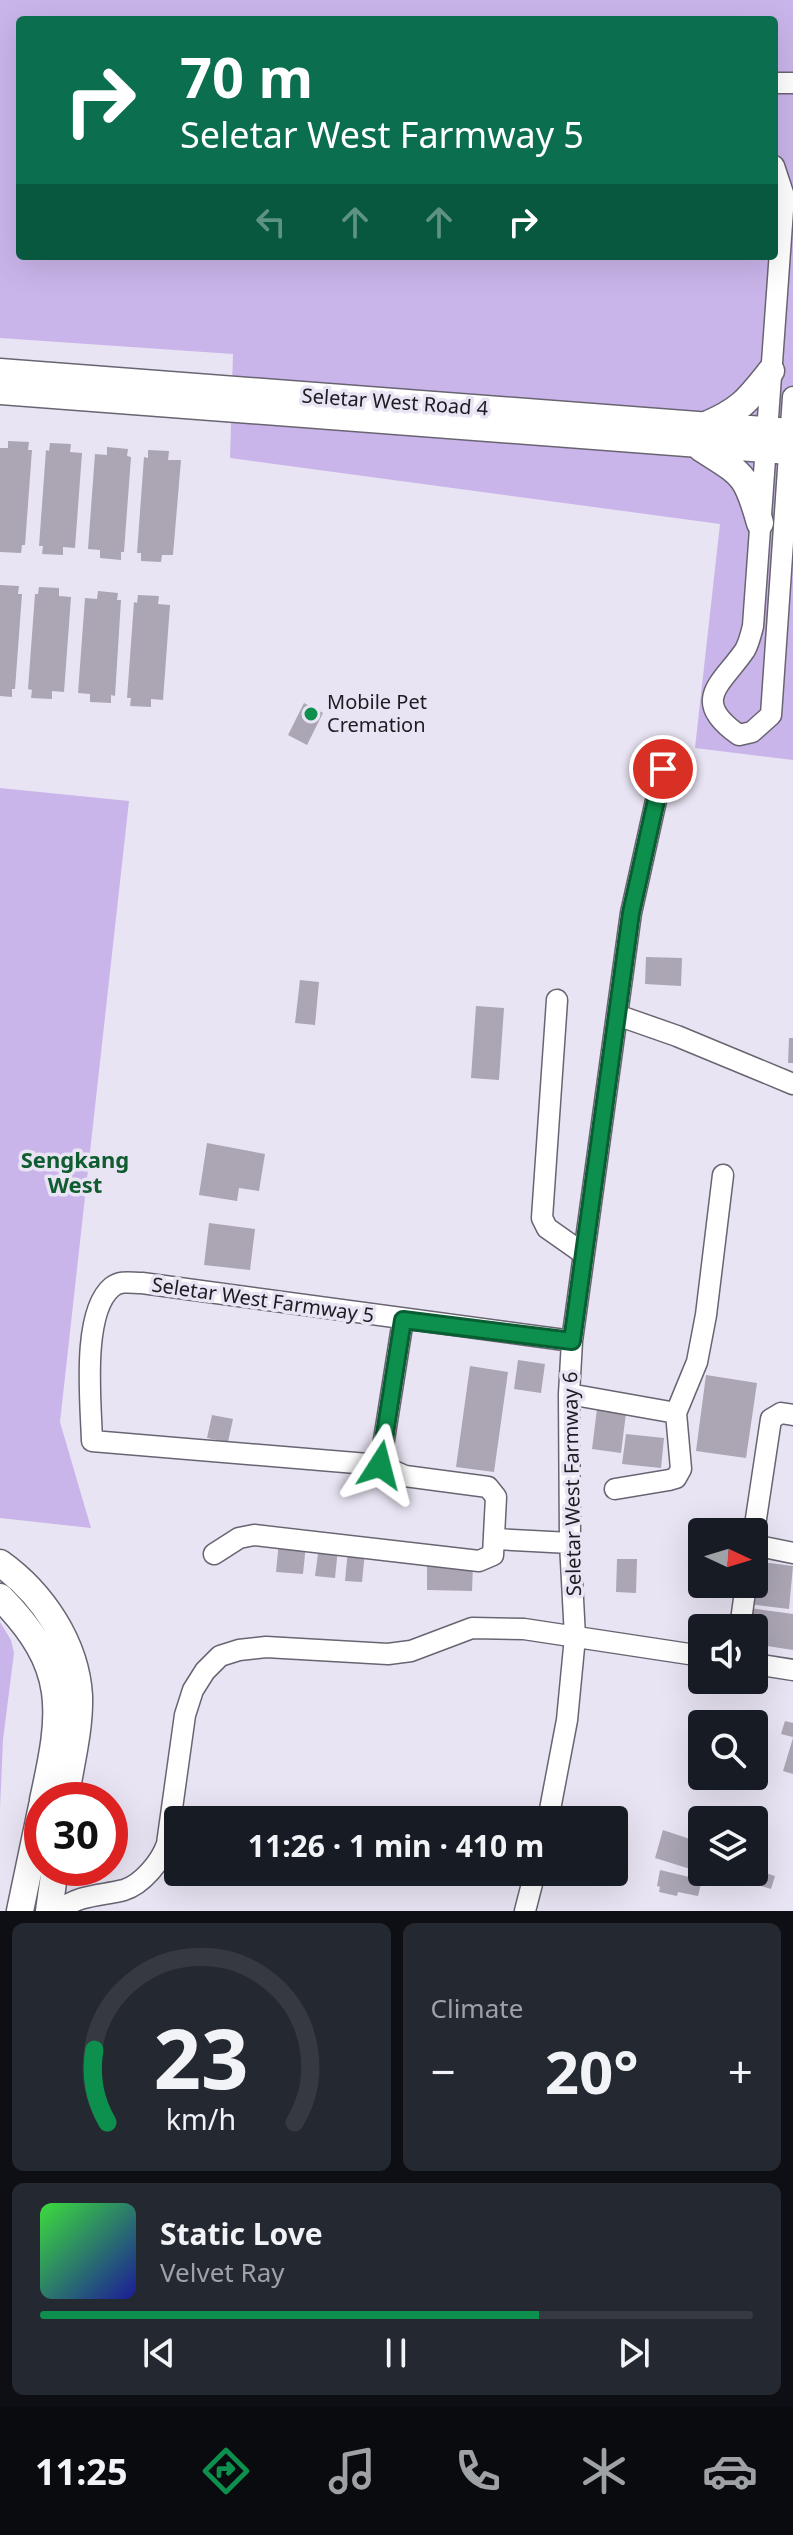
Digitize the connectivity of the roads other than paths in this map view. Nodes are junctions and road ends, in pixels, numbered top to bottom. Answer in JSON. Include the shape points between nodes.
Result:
{"nodes":[{"id":1,"x":778,"y":178,"type":"edge"},
{"id":2,"x":771,"y":371,"type":"junction"},
{"id":3,"x":0,"y":372,"type":"edge"},
{"id":4,"x":0,"y":391,"type":"edge"},
{"id":5,"x":793,"y":397,"type":"edge"},
{"id":6,"x":699,"y":436,"type":"junction"},
{"id":7,"x":778,"y":441,"type":"junction"},
{"id":8,"x":760,"y":523,"type":"junction"},
{"id":9,"x":663,"y":769,"type":"dead end"},
{"id":10,"x":557,"y":1000,"type":"dead end"},
{"id":11,"x":617,"y":1015,"type":"junction"},
{"id":12,"x":793,"y":1084,"type":"edge"},
{"id":13,"x":723,"y":1175,"type":"dead end"},
{"id":14,"x":584,"y":1254,"type":"junction"},
{"id":15,"x":403,"y":1320,"type":"junction"},
{"id":16,"x":572,"y":1341,"type":"junction"},
{"id":17,"x":569,"y":1394,"type":"junction"},
{"id":18,"x":676,"y":1413,"type":"junction"},
{"id":19,"x":793,"y":1415,"type":"edge"},
{"id":20,"x":380,"y":1465,"type":"junction"},
{"id":21,"x":615,"y":1489,"type":"dead end"},
{"id":22,"x":756,"y":1518,"type":"edge"},
{"id":23,"x":496,"y":1539,"type":"junction"},
{"id":24,"x":570,"y":1543,"type":"junction"},
{"id":25,"x":768,"y":1548,"type":"edge"},
{"id":26,"x":793,"y":1553,"type":"edge"},
{"id":27,"x":214,"y":1554,"type":"dead end"},
{"id":28,"x":0,"y":1563,"type":"edge"},
{"id":29,"x":0,"y":1597,"type":"edge"},
{"id":30,"x":575,"y":1637,"type":"junction"},
{"id":31,"x":688,"y":1654,"type":"edge"},
{"id":32,"x":768,"y":1666,"type":"edge"},
{"id":33,"x":793,"y":1670,"type":"edge"},
{"id":34,"x":46,"y":1782,"type":"edge"},
{"id":35,"x":68,"y":1782,"type":"edge"},
{"id":36,"x":551,"y":1806,"type":"edge"},
{"id":37,"x":25,"y":1886,"type":"edge"},
{"id":38,"x":531,"y":1886,"type":"edge"},
{"id":39,"x":52,"y":1888,"type":"edge"},
{"id":40,"x":105,"y":1892,"type":"junction"},
{"id":41,"x":20,"y":1909,"type":"edge"},
{"id":42,"x":58,"y":1911,"type":"edge"},
{"id":43,"x":525,"y":1911,"type":"edge"}],
"edges":[{"from":1,"to":2,"type":"street","via":[[784,196]]},
{"from":2,"to":6,"type":"main road","via":[[746,403]]},
{"from":2,"to":7,"type":"street"},
{"from":3,"to":6,"type":"main road","name":"Seletar West Road 4"},
{"from":4,"to":6,"type":"main road","name":"Seletar West Road 4"},
{"from":5,"to":7,"type":"street"},
{"from":6,"to":7,"type":"main road","name":"Seletar West Road 4"},
{"from":6,"to":8,"type":"main road","via":[[739,471],[752,492]]},
{"from":7,"to":8,"type":"street"},
{"from":7,"to":8,"type":"street","via":[[771,715],[752,732],[739,735],[720,722],[714,707],[716,684],[746,648],[753,626]]},
{"from":9,"to":11,"type":"street","name":"Seletar West Farmway 6","via":[[631,913]]},
{"from":10,"to":14,"type":"street","via":[[542,1218],[547,1228]]},
{"from":11,"to":12,"type":"street"},
{"from":11,"to":14,"type":"street","name":"Seletar West Farmway 6"},
{"from":13,"to":18,"type":"street","via":[[697,1362]]},
{"from":14,"to":16,"type":"street","name":"Seletar West Farmway 6"},
{"from":15,"to":16,"type":"street","name":"Seletar West Farmway 5"},
{"from":15,"to":20,"type":"street"},
{"from":15,"to":20,"type":"street","name":"Seletar West Farmway 5","via":[[123,1282],[112,1287],[97,1311],[90,1373],[92,1441]]},
{"from":16,"to":17,"type":"street","name":"Seletar West Farmway 6"},
{"from":17,"to":18,"type":"street"},
{"from":17,"to":24,"type":"street","name":"Seletar West Farmway 6"},
{"from":18,"to":21,"type":"street","via":[[681,1469],[676,1478]]},
{"from":19,"to":22,"type":"street","via":[[781,1413],[771,1419]]},
{"from":20,"to":23,"type":"street","via":[[405,1476],[488,1487],[496,1497]]},
{"from":23,"to":24,"type":"street"},
{"from":23,"to":27,"type":"street","via":[[493,1555],[479,1561],[254,1535]]},
{"from":24,"to":30,"type":"street","name":"Seletar West Farmway 6"},
{"from":25,"to":26,"type":"street"},
{"from":28,"to":35,"type":"main road","via":[[50,1614],[75,1674],[78,1708]]},
{"from":29,"to":34,"type":"main road","via":[[40,1644],[54,1681],[57,1718]]},
{"from":30,"to":31,"type":"street"},
{"from":30,"to":36,"type":"street","name":"Seletar West Farmway 6"},
{"from":30,"to":40,"type":"street","via":[[472,1628],[388,1654],[266,1647],[220,1656],[193,1690],[185,1715],[163,1857],[131,1887]]},
{"from":32,"to":33,"type":"street"},
{"from":37,"to":41,"type":"main road"},
{"from":38,"to":43,"type":"street"},
{"from":39,"to":40,"type":"street"},
{"from":39,"to":41,"type":"street","via":[[37,1884]]},
{"from":40,"to":42,"type":"street"}]}
